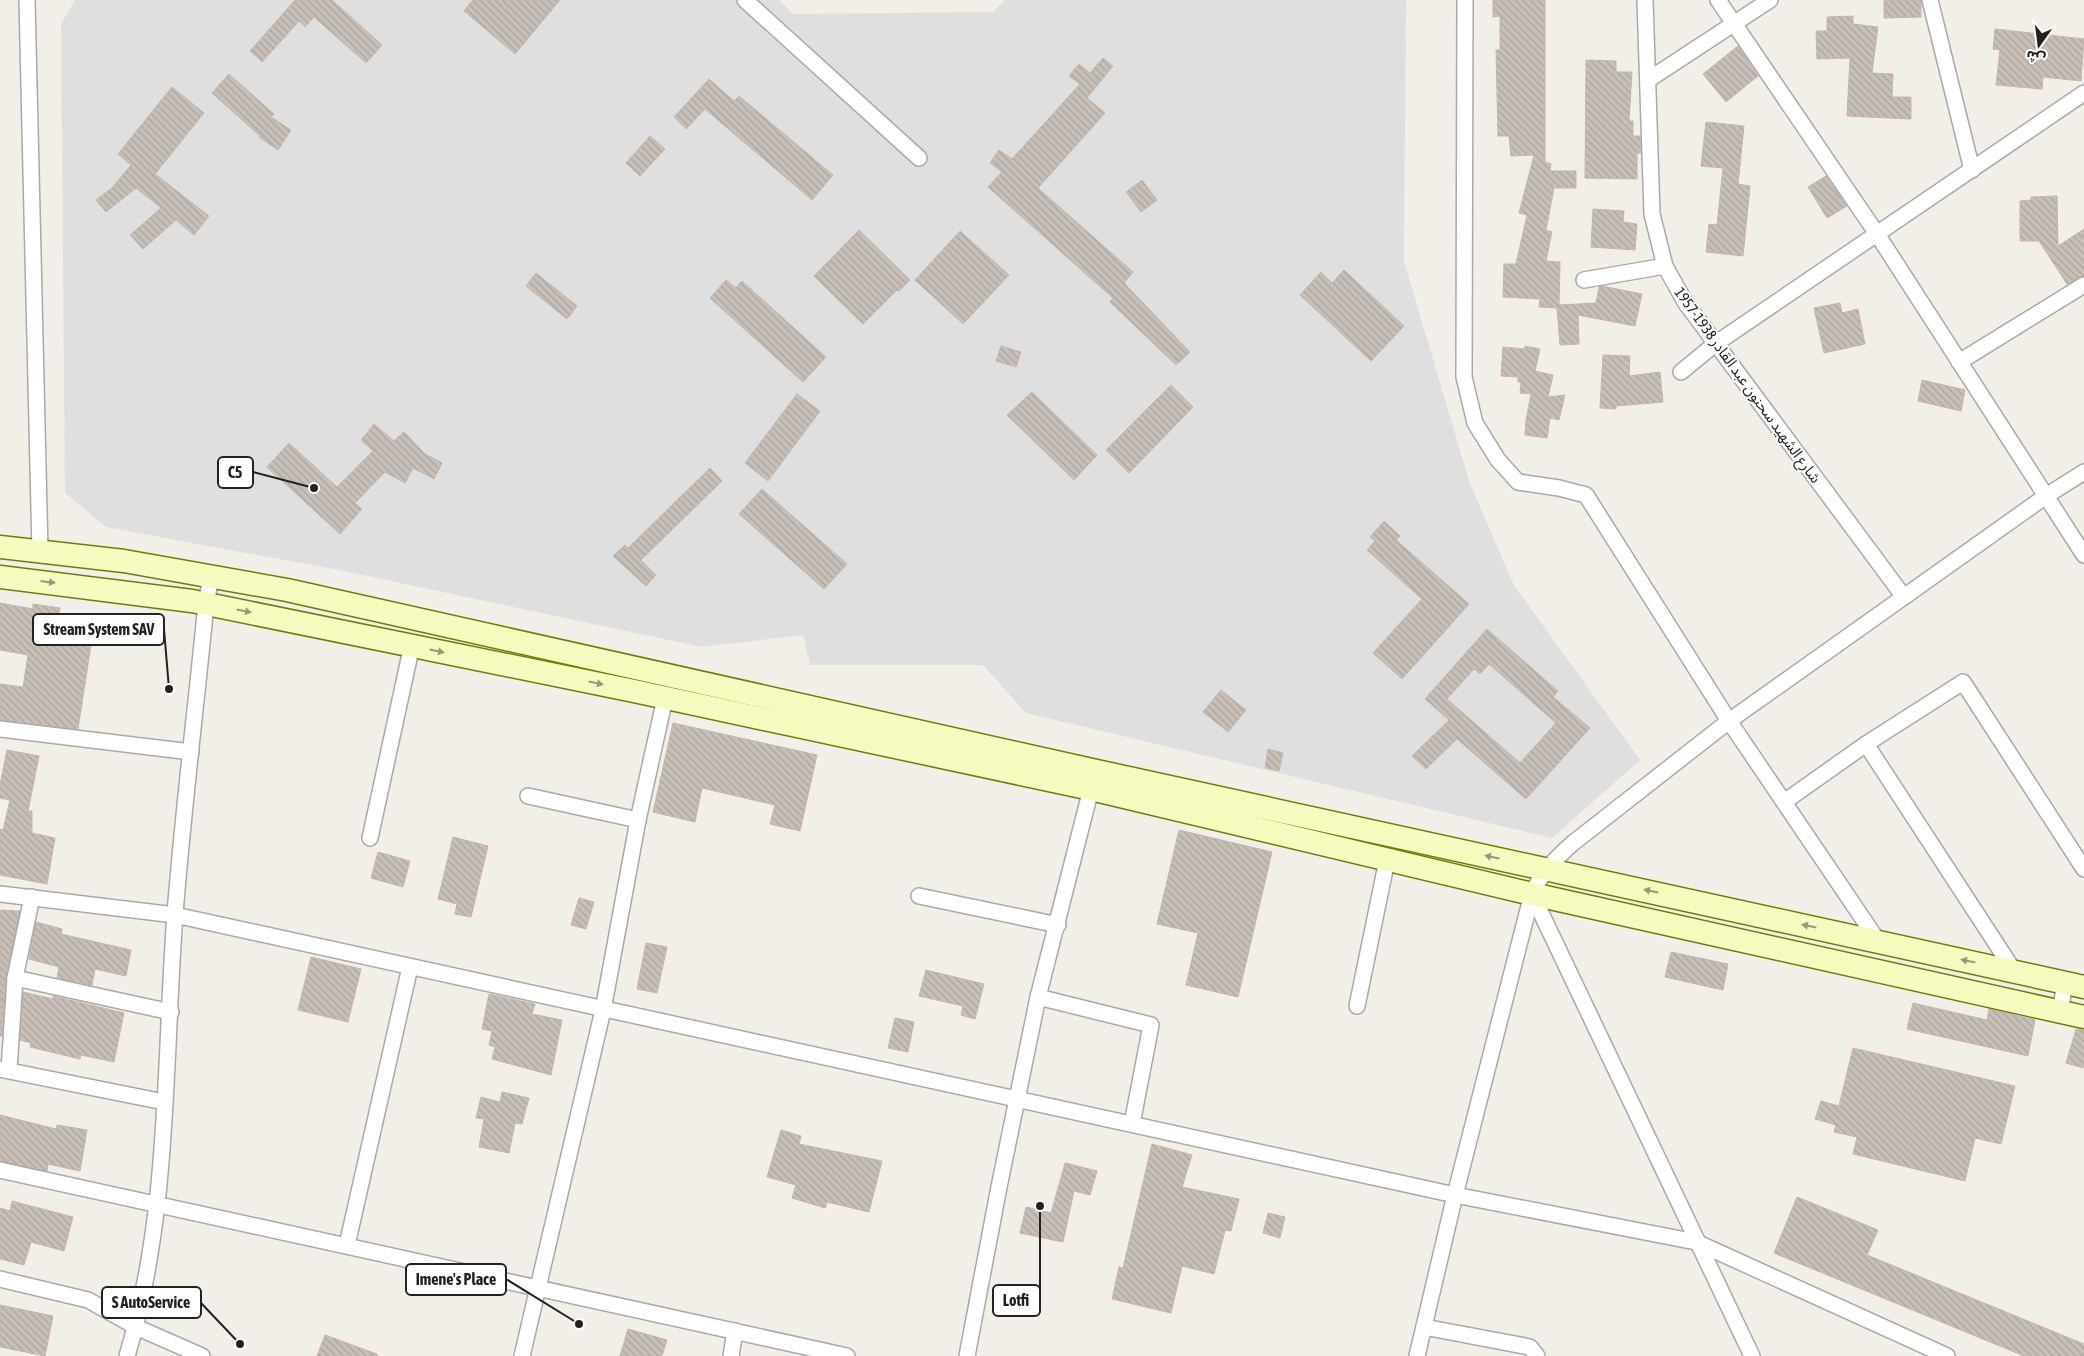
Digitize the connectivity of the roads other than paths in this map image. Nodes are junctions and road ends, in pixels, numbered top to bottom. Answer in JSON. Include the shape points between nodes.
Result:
{"nodes":[{"id":1,"x":27,"y":0,"type":"edge"},
{"id":2,"x":745,"y":0,"type":"edge"},
{"id":3,"x":1465,"y":0,"type":"edge"},
{"id":4,"x":1645,"y":0,"type":"edge"},
{"id":5,"x":1718,"y":0,"type":"edge"},
{"id":6,"x":1770,"y":0,"type":"edge"},
{"id":7,"x":1930,"y":0,"type":"edge"},
{"id":8,"x":1734,"y":24,"type":"junction"},
{"id":9,"x":1648,"y":80,"type":"junction"},
{"id":10,"x":2084,"y":93,"type":"edge"},
{"id":11,"x":919,"y":158,"type":"dead end"},
{"id":12,"x":1972,"y":170,"type":"junction"},
{"id":13,"x":1877,"y":234,"type":"junction"},
{"id":14,"x":1665,"y":266,"type":"junction"},
{"id":15,"x":1584,"y":280,"type":"dead end"},
{"id":16,"x":2084,"y":285,"type":"edge"},
{"id":17,"x":1715,"y":344,"type":"junction"},
{"id":18,"x":1959,"y":362,"type":"junction"},
{"id":19,"x":1681,"y":372,"type":"dead end"},
{"id":20,"x":2084,"y":472,"type":"edge"},
{"id":21,"x":2046,"y":496,"type":"junction"},
{"id":22,"x":0,"y":547,"type":"edge"},
{"id":23,"x":40,"y":552,"type":"junction"},
{"id":24,"x":2084,"y":555,"type":"edge"},
{"id":25,"x":211,"y":576,"type":"junction"},
{"id":26,"x":0,"y":577,"type":"edge"},
{"id":27,"x":1904,"y":597,"type":"junction"},
{"id":28,"x":206,"y":604,"type":"junction"},
{"id":29,"x":412,"y":645,"type":"junction"},
{"id":30,"x":665,"y":698,"type":"junction"},
{"id":31,"x":1729,"y":721,"type":"junction"},
{"id":32,"x":0,"y":729,"type":"edge"},
{"id":33,"x":1866,"y":744,"type":"junction"},
{"id":34,"x":191,"y":752,"type":"junction"},
{"id":35,"x":1092,"y":780,"type":"junction"},
{"id":36,"x":528,"y":796,"type":"dead end"},
{"id":37,"x":1784,"y":802,"type":"junction"},
{"id":38,"x":638,"y":820,"type":"junction"},
{"id":39,"x":370,"y":838,"type":"dead end"},
{"id":40,"x":1387,"y":860,"type":"junction"},
{"id":41,"x":1547,"y":868,"type":"junction"},
{"id":42,"x":2084,"y":869,"type":"edge"},
{"id":43,"x":0,"y":894,"type":"edge"},
{"id":44,"x":1532,"y":894,"type":"junction"},
{"id":45,"x":919,"y":896,"type":"dead end"},
{"id":46,"x":32,"y":897,"type":"junction"},
{"id":47,"x":175,"y":915,"type":"junction"},
{"id":48,"x":1058,"y":925,"type":"junction"},
{"id":49,"x":1878,"y":941,"type":"junction"},
{"id":50,"x":410,"y":967,"type":"junction"},
{"id":51,"x":2014,"y":971,"type":"junction"},
{"id":52,"x":15,"y":978,"type":"junction"},
{"id":53,"x":2074,"y":985,"type":"edge"},
{"id":54,"x":1038,"y":997,"type":"junction"},
{"id":55,"x":1357,"y":1006,"type":"dead end"},
{"id":56,"x":603,"y":1010,"type":"junction"},
{"id":57,"x":171,"y":1012,"type":"junction"},
{"id":58,"x":2060,"y":1012,"type":"junction"},
{"id":59,"x":2084,"y":1017,"type":"edge"},
{"id":60,"x":4,"y":1070,"type":"edge"},
{"id":61,"x":1018,"y":1099,"type":"junction"},
{"id":62,"x":164,"y":1102,"type":"junction"},
{"id":63,"x":1132,"y":1124,"type":"junction"},
{"id":64,"x":0,"y":1170,"type":"edge"},
{"id":65,"x":1455,"y":1195,"type":"junction"},
{"id":66,"x":158,"y":1204,"type":"junction"},
{"id":67,"x":1696,"y":1242,"type":"junction"},
{"id":68,"x":347,"y":1245,"type":"junction"},
{"id":69,"x":0,"y":1280,"type":"edge"},
{"id":70,"x":538,"y":1288,"type":"junction"},
{"id":71,"x":136,"y":1327,"type":"junction"},
{"id":72,"x":1424,"y":1328,"type":"junction"},
{"id":73,"x":735,"y":1331,"type":"junction"},
{"id":74,"x":127,"y":1356,"type":"edge"},
{"id":75,"x":202,"y":1356,"type":"edge"},
{"id":76,"x":522,"y":1356,"type":"edge"},
{"id":77,"x":730,"y":1356,"type":"edge"},
{"id":78,"x":843,"y":1356,"type":"edge"},
{"id":79,"x":968,"y":1356,"type":"edge"},
{"id":80,"x":1417,"y":1356,"type":"edge"},
{"id":81,"x":1537,"y":1356,"type":"edge"},
{"id":82,"x":1752,"y":1356,"type":"edge"},
{"id":83,"x":1947,"y":1356,"type":"edge"}],
"edges":[{"from":1,"to":23,"type":"street"},
{"from":2,"to":11,"type":"street"},
{"from":3,"to":31,"type":"street","via":[[1464,377],[1476,423],[1498,460],[1518,482],[1586,495]]},
{"from":4,"to":9,"type":"street","name":"شارع الشهيد سحنون عبد القادر 1938-1957"},
{"from":5,"to":8,"type":"street"},
{"from":6,"to":8,"type":"street"},
{"from":7,"to":12,"type":"street"},
{"from":8,"to":9,"type":"street"},
{"from":8,"to":13,"type":"street"},
{"from":9,"to":14,"type":"street","name":"شارع الشهيد سحنون عبد القادر 1938-1957","via":[[1652,214]]},
{"from":10,"to":12,"type":"street"},
{"from":12,"to":13,"type":"street"},
{"from":13,"to":17,"type":"street"},
{"from":13,"to":18,"type":"street"},
{"from":14,"to":15,"type":"street"},
{"from":14,"to":17,"type":"street","name":"شارع الشهيد سحنون عبد القادر 1938-1957","via":[[1685,302]]},
{"from":16,"to":18,"type":"street"},
{"from":17,"to":19,"type":"street"},
{"from":17,"to":27,"type":"street","name":"شارع الشهيد سحنون عبد القادر 1938-1957"},
{"from":18,"to":21,"type":"street"},
{"from":20,"to":21,"type":"street"},
{"from":21,"to":24,"type":"street"},
{"from":21,"to":27,"type":"street"},
{"from":22,"to":23,"type":"street"},
{"from":23,"to":25,"type":"street","via":[[124,561]]},
{"from":25,"to":28,"type":"street"},
{"from":25,"to":35,"type":"street","via":[[316,596]]},
{"from":26,"to":28,"type":"street","one_way":true},
{"from":27,"to":31,"type":"street"},
{"from":28,"to":29,"type":"street","one_way":true},
{"from":28,"to":34,"type":"street"},
{"from":29,"to":30,"type":"street","one_way":true},
{"from":29,"to":39,"type":"street"},
{"from":30,"to":35,"type":"street"},
{"from":30,"to":38,"type":"street"},
{"from":31,"to":37,"type":"street"},
{"from":31,"to":41,"type":"street","via":[[1573,843]]},
{"from":32,"to":34,"type":"street"},
{"from":33,"to":37,"type":"street"},
{"from":33,"to":42,"type":"street","via":[[1963,682]]},
{"from":33,"to":51,"type":"street"},
{"from":34,"to":47,"type":"street"},
{"from":35,"to":40,"type":"street"},
{"from":41,"to":35,"type":"street","one_way":true},
{"from":35,"to":48,"type":"street"},
{"from":36,"to":38,"type":"street"},
{"from":37,"to":49,"type":"street"},
{"from":38,"to":56,"type":"street"},
{"from":40,"to":44,"type":"street"},
{"from":40,"to":55,"type":"street"},
{"from":41,"to":44,"type":"street"},
{"from":49,"to":41,"type":"street","one_way":true},
{"from":43,"to":46,"type":"street"},
{"from":44,"to":58,"type":"street"},
{"from":44,"to":65,"type":"street"},
{"from":44,"to":67,"type":"street"},
{"from":45,"to":48,"type":"street"},
{"from":46,"to":47,"type":"street"},
{"from":46,"to":52,"type":"street"},
{"from":47,"to":50,"type":"street"},
{"from":47,"to":57,"type":"street"},
{"from":48,"to":54,"type":"street"},
{"from":51,"to":49,"type":"street","one_way":true},
{"from":50,"to":56,"type":"street"},
{"from":50,"to":68,"type":"street"},
{"from":51,"to":53,"type":"street"},
{"from":52,"to":57,"type":"street"},
{"from":52,"to":60,"type":"street"},
{"from":53,"to":58,"type":"street"},
{"from":54,"to":61,"type":"street"},
{"from":54,"to":63,"type":"street","via":[[1151,1025]]},
{"from":56,"to":61,"type":"street"},
{"from":56,"to":70,"type":"street"},
{"from":57,"to":62,"type":"street"},
{"from":58,"to":59,"type":"street"},
{"from":60,"to":62,"type":"street"},
{"from":61,"to":63,"type":"street"},
{"from":61,"to":79,"type":"street"},
{"from":62,"to":66,"type":"street"},
{"from":63,"to":65,"type":"street"},
{"from":64,"to":66,"type":"street"},
{"from":65,"to":67,"type":"street"},
{"from":65,"to":72,"type":"street"},
{"from":66,"to":68,"type":"street"},
{"from":66,"to":71,"type":"street"},
{"from":67,"to":82,"type":"street"},
{"from":67,"to":83,"type":"street"},
{"from":68,"to":70,"type":"street"},
{"from":69,"to":71,"type":"street","via":[[88,1300]]},
{"from":70,"to":73,"type":"street"},
{"from":70,"to":76,"type":"street"},
{"from":71,"to":74,"type":"street"},
{"from":71,"to":75,"type":"street"},
{"from":72,"to":80,"type":"street"},
{"from":72,"to":81,"type":"street","via":[[1530,1347]]},
{"from":73,"to":77,"type":"street"},
{"from":73,"to":78,"type":"street"}]}
